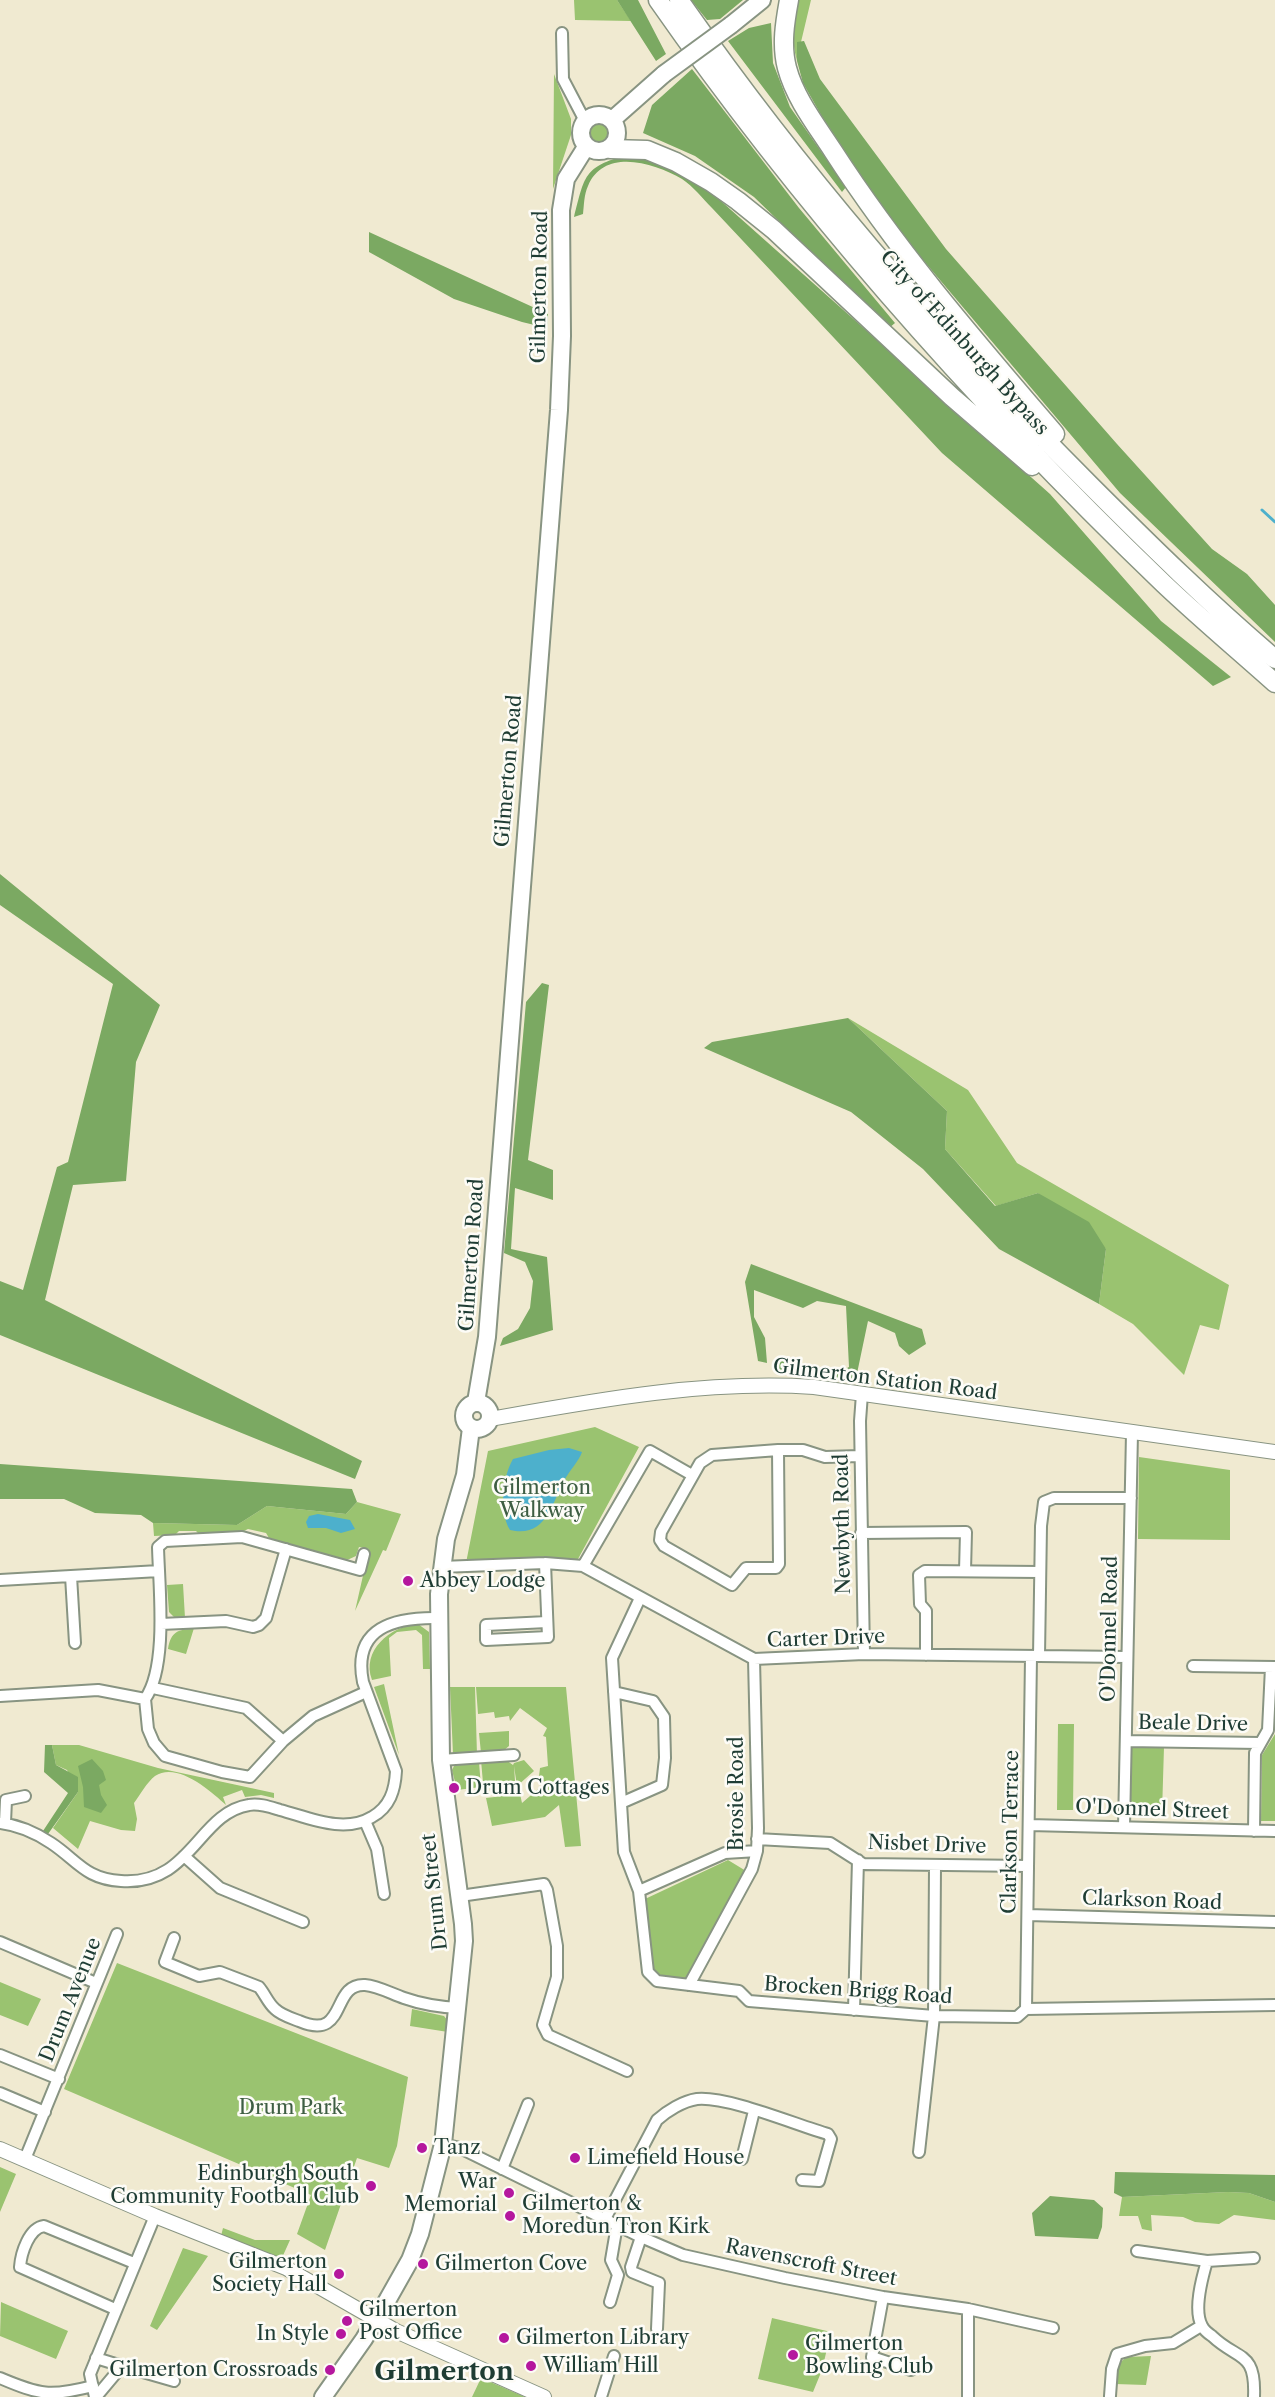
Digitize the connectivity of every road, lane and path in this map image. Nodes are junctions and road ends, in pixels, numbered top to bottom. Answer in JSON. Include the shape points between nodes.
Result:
{"nodes":[{"id":1,"x":658,"y":0,"type":"edge"},
{"id":2,"x":679,"y":0,"type":"edge"},
{"id":3,"x":762,"y":0,"type":"edge"},
{"id":4,"x":789,"y":0,"type":"edge"},
{"id":5,"x":562,"y":33,"type":"dead end"},
{"id":6,"x":612,"y":120,"type":"junction"},
{"id":7,"x":585,"y":121,"type":"junction"},
{"id":8,"x":586,"y":147,"type":"junction"},
{"id":9,"x":610,"y":149,"type":"junction"},
{"id":10,"x":1167,"y":561,"type":"junction"},
{"id":11,"x":1165,"y":585,"type":"junction"},
{"id":12,"x":1275,"y":659,"type":"edge"},
{"id":13,"x":1275,"y":683,"type":"edge"},
{"id":14,"x":862,"y":1394,"type":"junction"},
{"id":15,"x":476,"y":1402,"type":"junction"},
{"id":16,"x":490,"y":1419,"type":"junction"},
{"id":17,"x":471,"y":1428,"type":"junction"},
{"id":18,"x":1132,"y":1433,"type":"junction"},
{"id":19,"x":778,"y":1450,"type":"junction"},
{"id":20,"x":1275,"y":1452,"type":"edge"},
{"id":21,"x":860,"y":1456,"type":"junction"},
{"id":22,"x":692,"y":1476,"type":"junction"},
{"id":23,"x":1131,"y":1498,"type":"junction"},
{"id":24,"x":861,"y":1533,"type":"junction"},
{"id":25,"x":286,"y":1549,"type":"junction"},
{"id":26,"x":364,"y":1554,"type":"dead end"},
{"id":27,"x":546,"y":1563,"type":"junction"},
{"id":28,"x":583,"y":1566,"type":"junction"},
{"id":29,"x":441,"y":1568,"type":"junction"},
{"id":30,"x":159,"y":1571,"type":"junction"},
{"id":31,"x":965,"y":1571,"type":"junction"},
{"id":32,"x":1040,"y":1572,"type":"junction"},
{"id":33,"x":71,"y":1576,"type":"junction"},
{"id":34,"x":0,"y":1580,"type":"edge"},
{"id":35,"x":640,"y":1598,"type":"junction"},
{"id":36,"x":439,"y":1618,"type":"junction"},
{"id":37,"x":547,"y":1622,"type":"junction"},
{"id":38,"x":161,"y":1624,"type":"junction"},
{"id":39,"x":75,"y":1643,"type":"dead end"},
{"id":40,"x":864,"y":1654,"type":"junction"},
{"id":41,"x":926,"y":1655,"type":"junction"},
{"id":42,"x":1035,"y":1656,"type":"junction"},
{"id":43,"x":1127,"y":1657,"type":"junction"},
{"id":44,"x":754,"y":1659,"type":"junction"},
{"id":45,"x":1192,"y":1665,"type":"dead end"},
{"id":46,"x":1273,"y":1667,"type":"edge"},
{"id":47,"x":153,"y":1688,"type":"junction"},
{"id":48,"x":366,"y":1692,"type":"junction"},
{"id":49,"x":614,"y":1692,"type":"junction"},
{"id":50,"x":0,"y":1696,"type":"edge"},
{"id":51,"x":145,"y":1699,"type":"junction"},
{"id":52,"x":283,"y":1741,"type":"junction"},
{"id":53,"x":1126,"y":1741,"type":"junction"},
{"id":54,"x":1260,"y":1743,"type":"junction"},
{"id":55,"x":514,"y":1755,"type":"dead end"},
{"id":56,"x":441,"y":1760,"type":"junction"},
{"id":57,"x":25,"y":1796,"type":"dead end"},
{"id":58,"x":3,"y":1797,"type":"edge"},
{"id":59,"x":621,"y":1803,"type":"junction"},
{"id":60,"x":365,"y":1821,"type":"junction"},
{"id":61,"x":2,"y":1823,"type":"edge"},
{"id":62,"x":1029,"y":1825,"type":"junction"},
{"id":63,"x":1124,"y":1827,"type":"junction"},
{"id":64,"x":1254,"y":1831,"type":"junction"},
{"id":65,"x":1275,"y":1831,"type":"edge"},
{"id":66,"x":758,"y":1839,"type":"junction"},
{"id":67,"x":757,"y":1851,"type":"junction"},
{"id":68,"x":184,"y":1856,"type":"junction"},
{"id":69,"x":858,"y":1860,"type":"junction"},
{"id":70,"x":935,"y":1866,"type":"junction"},
{"id":71,"x":1028,"y":1866,"type":"junction"},
{"id":72,"x":639,"y":1891,"type":"junction"},
{"id":73,"x":384,"y":1894,"type":"dead end"},
{"id":74,"x":460,"y":1896,"type":"junction"},
{"id":75,"x":1028,"y":1915,"type":"junction"},
{"id":76,"x":303,"y":1922,"type":"dead end"},
{"id":77,"x":1275,"y":1922,"type":"edge"},
{"id":78,"x":117,"y":1934,"type":"dead end"},
{"id":79,"x":174,"y":1938,"type":"dead end"},
{"id":80,"x":0,"y":1942,"type":"edge"},
{"id":81,"x":96,"y":1983,"type":"junction"},
{"id":82,"x":689,"y":1985,"type":"junction"},
{"id":83,"x":1275,"y":2005,"type":"edge"},
{"id":84,"x":458,"y":2008,"type":"junction"},
{"id":85,"x":1026,"y":2009,"type":"junction"},
{"id":86,"x":854,"y":2010,"type":"junction"},
{"id":87,"x":934,"y":2016,"type":"junction"},
{"id":88,"x":0,"y":2055,"type":"edge"},
{"id":89,"x":627,"y":2071,"type":"dead end"},
{"id":90,"x":59,"y":2079,"type":"junction"},
{"id":91,"x":0,"y":2093,"type":"edge"},
{"id":92,"x":528,"y":2104,"type":"dead end"},
{"id":93,"x":754,"y":2111,"type":"junction"},
{"id":94,"x":45,"y":2112,"type":"junction"},
{"id":95,"x":443,"y":2144,"type":"junction"},
{"id":96,"x":0,"y":2149,"type":"edge"},
{"id":97,"x":919,"y":2152,"type":"dead end"},
{"id":98,"x":25,"y":2159,"type":"junction"},
{"id":99,"x":742,"y":2159,"type":"dead end"},
{"id":100,"x":502,"y":2169,"type":"junction"},
{"id":101,"x":802,"y":2180,"type":"dead end"},
{"id":102,"x":155,"y":2216,"type":"junction"},
{"id":103,"x":605,"y":2219,"type":"junction"},
{"id":104,"x":617,"y":2225,"type":"junction"},
{"id":105,"x":641,"y":2237,"type":"junction"},
{"id":106,"x":1137,"y":2251,"type":"dead end"},
{"id":107,"x":1254,"y":2258,"type":"dead end"},
{"id":108,"x":1207,"y":2261,"type":"junction"},
{"id":109,"x":134,"y":2263,"type":"junction"},
{"id":110,"x":882,"y":2297,"type":"junction"},
{"id":111,"x":610,"y":2302,"type":"dead end"},
{"id":112,"x":115,"y":2309,"type":"junction"},
{"id":113,"x":968,"y":2309,"type":"junction"},
{"id":114,"x":376,"y":2319,"type":"junction"},
{"id":115,"x":1201,"y":2326,"type":"junction"},
{"id":116,"x":1053,"y":2328,"type":"dead end"},
{"id":117,"x":657,"y":2329,"type":"dead end"},
{"id":118,"x":614,"y":2356,"type":"dead end"},
{"id":119,"x":96,"y":2358,"type":"junction"},
{"id":120,"x":123,"y":2366,"type":"junction"},
{"id":121,"x":911,"y":2370,"type":"dead end"},
{"id":122,"x":0,"y":2378,"type":"edge"},
{"id":123,"x":174,"y":2381,"type":"dead end"},
{"id":124,"x":94,"y":2393,"type":"edge"},
{"id":125,"x":1110,"y":2396,"type":"edge"},
{"id":126,"x":323,"y":2397,"type":"edge"},
{"id":127,"x":544,"y":2397,"type":"edge"},
{"id":128,"x":601,"y":2397,"type":"edge"},
{"id":129,"x":968,"y":2397,"type":"edge"},
{"id":130,"x":1254,"y":2397,"type":"edge"}],
"edges":[{"from":1,"to":11,"type":"highway","name":"City of Edinburgh Bypass","via":[[861,264],[996,413]]},
{"from":2,"to":10,"type":"highway","name":"City of Edinburgh Bypass","via":[[759,110],[901,282],[1038,433]]},
{"from":3,"to":6,"type":"main road","bridge":true,"via":[[664,74]]},
{"from":4,"to":10,"type":"highway","via":[[784,47],[792,84],[855,185],[948,307]]},
{"from":5,"to":7,"type":"street","via":[[563,80]]},
{"from":6,"to":7,"type":"main road","via":[[598,115]]},
{"from":6,"to":9,"type":"main road","via":[[618,134]]},
{"from":7,"to":8,"type":"main road","via":[[580,134]]},
{"from":8,"to":9,"type":"main road","via":[[598,152]]},
{"from":8,"to":15,"type":"main road","name":"Gilmerton Road","via":[[566,179],[561,210],[559,410],[487,1337]]},
{"from":9,"to":11,"type":"highway","via":[[647,150],[676,162],[738,201]]},
{"from":10,"to":12,"type":"highway","name":"City of Edinburgh Bypass"},
{"from":11,"to":13,"type":"highway","name":"City of Edinburgh Bypass"},
{"from":14,"to":16,"type":"street","name":"Gilmerton Station Road","via":[[768,1384],[696,1388]]},
{"from":14,"to":18,"type":"street","name":"Gilmerton Station Road"},
{"from":14,"to":21,"type":"street","name":"Newbyth Road"},
{"from":15,"to":16,"type":"main road","via":[[487,1407]]},
{"from":15,"to":17,"type":"main road","via":[[464,1413]]},
{"from":16,"to":17,"type":"main road","via":[[482,1428]]},
{"from":17,"to":29,"type":"main road","name":"Drum Street","via":[[465,1475]]},
{"from":18,"to":20,"type":"street","name":"Gilmerton Station Road"},
{"from":18,"to":23,"type":"street","name":"O'Donnel Road"},
{"from":19,"to":21,"type":"street","via":[[803,1450],[825,1457]]},
{"from":19,"to":22,"type":"street","via":[[712,1455],[700,1462]]},
{"from":19,"to":22,"type":"street","via":[[779,1564],[776,1568],[746,1568],[732,1585],[660,1540]]},
{"from":21,"to":24,"type":"street","name":"Newbyth Road"},
{"from":22,"to":28,"type":"street","via":[[650,1451]]},
{"from":23,"to":32,"type":"street","name":"Clarkson Terrace","via":[[1054,1498],[1044,1502]]},
{"from":23,"to":43,"type":"street","name":"O'Donnel Road"},
{"from":24,"to":31,"type":"street","via":[[966,1532]]},
{"from":24,"to":40,"type":"street","name":"Newbyth Road"},
{"from":25,"to":26,"type":"street","via":[[360,1570]]},
{"from":25,"to":30,"type":"street","via":[[242,1537],[165,1541],[158,1547]]},
{"from":25,"to":38,"type":"street","via":[[267,1618],[259,1626],[225,1621]]},
{"from":27,"to":28,"type":"street","name":"Carter Drive"},
{"from":27,"to":29,"type":"street","name":"Carter Drive"},
{"from":27,"to":37,"type":"street"},
{"from":28,"to":35,"type":"street","name":"Carter Drive"},
{"from":29,"to":36,"type":"main road","name":"Drum Street"},
{"from":30,"to":33,"type":"street"},
{"from":30,"to":38,"type":"street"},
{"from":31,"to":32,"type":"street"},
{"from":31,"to":41,"type":"street","via":[[925,1571],[919,1575],[920,1604],[926,1611]]},
{"from":32,"to":42,"type":"street","name":"Clarkson Terrace"},
{"from":33,"to":34,"type":"street"},
{"from":33,"to":39,"type":"street"},
{"from":35,"to":44,"type":"street","name":"Carter Drive"},
{"from":35,"to":49,"type":"street","name":"Brocken Brigg Road","via":[[612,1658]]},
{"from":36,"to":48,"type":"street","via":[[403,1619],[378,1630],[364,1648],[361,1660]]},
{"from":36,"to":56,"type":"main road","name":"Drum Street"},
{"from":37,"to":37,"type":"street","via":[[548,1636],[486,1640],[486,1625]]},
{"from":38,"to":47,"type":"street"},
{"from":40,"to":41,"type":"street","name":"Carter Drive"},
{"from":40,"to":44,"type":"street","name":"Carter Drive"},
{"from":41,"to":42,"type":"street","name":"Carter Drive"},
{"from":42,"to":43,"type":"street","name":"Carter Drive"},
{"from":42,"to":62,"type":"street","name":"Clarkson Terrace"},
{"from":43,"to":53,"type":"street","name":"O'Donnel Road"},
{"from":44,"to":66,"type":"street","name":"Brosie Road"},
{"from":45,"to":46,"type":"street"},
{"from":46,"to":54,"type":"street","via":[[1268,1730]]},
{"from":47,"to":51,"type":"street"},
{"from":47,"to":52,"type":"street","via":[[246,1708]]},
{"from":48,"to":52,"type":"street","via":[[313,1716]]},
{"from":48,"to":60,"type":"street","via":[[396,1771],[387,1804]]},
{"from":49,"to":59,"type":"street","name":"Brocken Brigg Road"},
{"from":49,"to":59,"type":"street","via":[[653,1701],[664,1718],[662,1785]]},
{"from":50,"to":51,"type":"street","via":[[98,1690]]},
{"from":51,"to":52,"type":"street","via":[[148,1729],[165,1756],[250,1777]]},
{"from":53,"to":54,"type":"street","name":"Beale Drive"},
{"from":53,"to":63,"type":"street","name":"O'Donnel Road"},
{"from":54,"to":64,"type":"street","via":[[1255,1753]]},
{"from":55,"to":56,"type":"street"},
{"from":56,"to":74,"type":"main road","name":"Drum Street"},
{"from":57,"to":58,"type":"street"},
{"from":58,"to":61,"type":"street"},
{"from":59,"to":72,"type":"street","name":"Brocken Brigg Road","via":[[624,1852]]},
{"from":60,"to":68,"type":"street","via":[[353,1826],[338,1825],[252,1804],[229,1812]]},
{"from":60,"to":73,"type":"street","via":[[377,1849]]},
{"from":61,"to":68,"type":"street","via":[[50,1842],[82,1870],[101,1878],[151,1878],[168,1871]]},
{"from":62,"to":63,"type":"street","name":"O'Donnel Street"},
{"from":62,"to":71,"type":"street","name":"Clarkson Terrace"},
{"from":63,"to":64,"type":"street","name":"O'Donnel Street"},
{"from":64,"to":65,"type":"street","name":"O'Donnel Street"},
{"from":66,"to":67,"type":"street","name":"Brosie Road"},
{"from":66,"to":69,"type":"street","name":"Nisbet Drive","via":[[830,1843]]},
{"from":67,"to":72,"type":"street","via":[[725,1853]]},
{"from":67,"to":82,"type":"street","name":"Brosie Road","via":[[752,1869]]},
{"from":68,"to":76,"type":"street","via":[[220,1888]]},
{"from":69,"to":70,"type":"street","name":"Nisbet Drive","via":[[863,1864]]},
{"from":69,"to":86,"type":"street"},
{"from":70,"to":71,"type":"street","name":"Nisbet Drive"},
{"from":70,"to":87,"type":"street"},
{"from":71,"to":75,"type":"street","name":"Clarkson Terrace"},
{"from":72,"to":82,"type":"street","name":"Brocken Brigg Road","via":[[648,1972],[657,1981]]},
{"from":74,"to":84,"type":"main road","name":"Drum Street","via":[[464,1941]]},
{"from":74,"to":89,"type":"street","via":[[544,1884],[557,1946],[554,1992],[544,2031]]},
{"from":75,"to":77,"type":"street","name":"Clarkson Road"},
{"from":75,"to":85,"type":"street","name":"Clarkson Terrace"},
{"from":78,"to":81,"type":"street","name":"Drum Avenue"},
{"from":79,"to":84,"type":"street","via":[[163,1966],[199,1976],[220,1972],[259,1987],[279,2012],[311,2026],[331,2021],[346,1993],[357,1986],[367,1985],[417,2002]]},
{"from":80,"to":81,"type":"street"},
{"from":81,"to":90,"type":"street","name":"Drum Avenue"},
{"from":82,"to":86,"type":"street","name":"Brocken Brigg Road","via":[[739,1991],[749,2001]]},
{"from":83,"to":85,"type":"street","name":"Brocken Brigg Road"},
{"from":84,"to":95,"type":"main road","name":"Drum Street"},
{"from":85,"to":87,"type":"street","name":"Brocken Brigg Road","via":[[1017,2017]]},
{"from":86,"to":87,"type":"street","name":"Brocken Brigg Road"},
{"from":87,"to":97,"type":"street"},
{"from":88,"to":90,"type":"street","name":"Drum Avenue"},
{"from":90,"to":94,"type":"street","name":"Drum Avenue"},
{"from":91,"to":94,"type":"street"},
{"from":92,"to":100,"type":"street"},
{"from":93,"to":99,"type":"street"},
{"from":93,"to":101,"type":"street","via":[[828,2134],[831,2139],[822,2185]]},
{"from":93,"to":103,"type":"street","via":[[717,2100],[694,2099],[667,2111],[657,2120]]},
{"from":94,"to":98,"type":"street","name":"Drum Avenue"},
{"from":95,"to":100,"type":"street","name":"Ravenscroft Street"},
{"from":95,"to":114,"type":"main road","name":"Drum Street","via":[[417,2241],[402,2276]]},
{"from":96,"to":98,"type":"street"},
{"from":98,"to":102,"type":"street"},
{"from":100,"to":103,"type":"street","name":"Ravenscroft Street"},
{"from":102,"to":109,"type":"street"},
{"from":102,"to":114,"type":"street","via":[[286,2268]]},
{"from":103,"to":104,"type":"street","name":"Ravenscroft Street"},
{"from":104,"to":105,"type":"street","name":"Ravenscroft Street"},
{"from":104,"to":111,"type":"street","via":[[611,2260],[618,2275]]},
{"from":105,"to":110,"type":"street","name":"Ravenscroft Street","via":[[683,2255]]},
{"from":105,"to":117,"type":"street","via":[[631,2267],[632,2272],[659,2283]]},
{"from":106,"to":108,"type":"street"},
{"from":107,"to":108,"type":"street"},
{"from":108,"to":115,"type":"street","via":[[1198,2297]]},
{"from":109,"to":112,"type":"street"},
{"from":109,"to":112,"type":"street","via":[[44,2226],[32,2231],[20,2260],[20,2267]]},
{"from":110,"to":113,"type":"street","name":"Ravenscroft Street"},
{"from":110,"to":121,"type":"street","via":[[872,2357]]},
{"from":112,"to":119,"type":"street"},
{"from":113,"to":116,"type":"street","name":"Ravenscroft Street"},
{"from":113,"to":129,"type":"street"},
{"from":114,"to":126,"type":"main road","name":"Drum Street"},
{"from":114,"to":127,"type":"street"},
{"from":115,"to":125,"type":"street","via":[[1173,2343],[1118,2354],[1112,2369]]},
{"from":115,"to":130,"type":"street","via":[[1217,2342],[1244,2356],[1255,2377]]},
{"from":118,"to":128,"type":"street"},
{"from":119,"to":120,"type":"street"},
{"from":119,"to":124,"type":"street","via":[[90,2374]]},
{"from":120,"to":123,"type":"street"},
{"from":120,"to":124,"type":"street"},
{"from":122,"to":124,"type":"street","via":[[33,2392]]}]}
